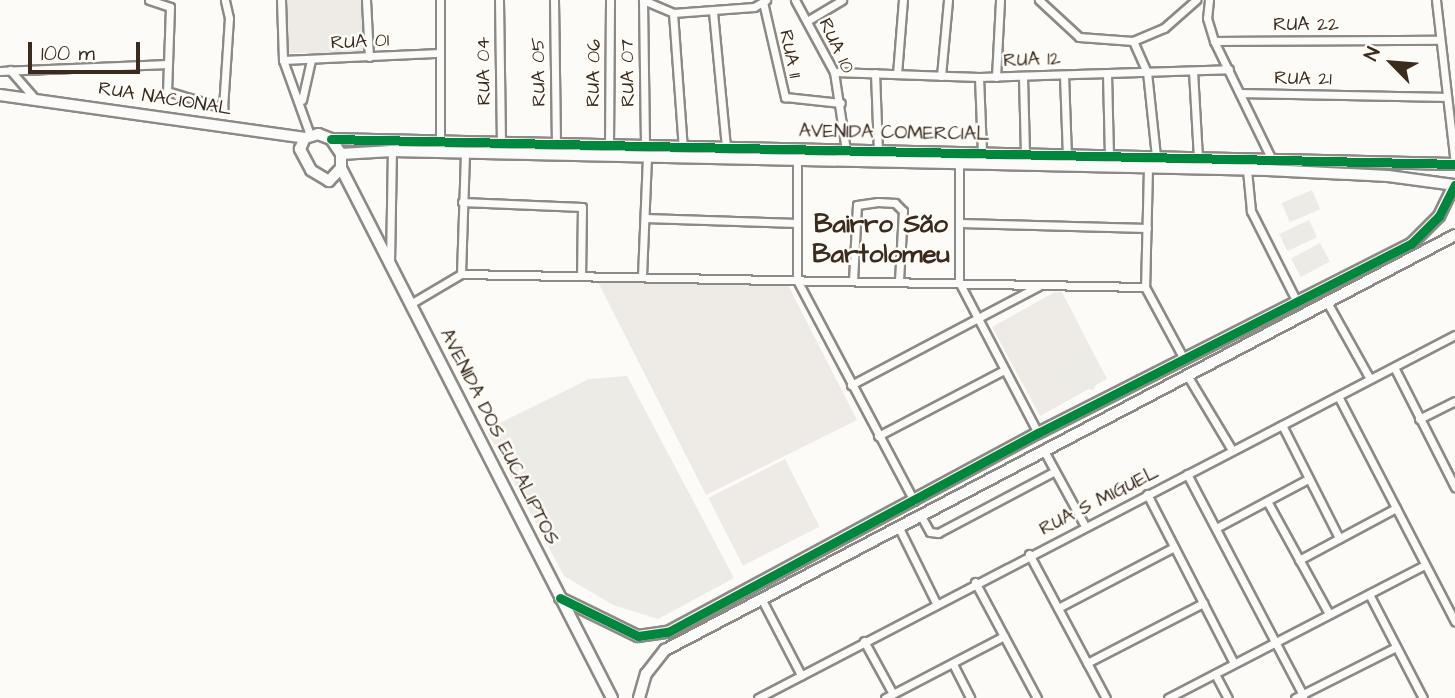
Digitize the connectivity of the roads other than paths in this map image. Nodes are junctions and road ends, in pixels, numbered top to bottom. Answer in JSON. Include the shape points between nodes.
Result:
{"nodes":[{"id":1,"x":149,"y":0,"type":"edge"},
{"id":2,"x":225,"y":0,"type":"edge"},
{"id":3,"x":281,"y":0,"type":"edge"},
{"id":4,"x":366,"y":0,"type":"edge"},
{"id":5,"x":440,"y":0,"type":"edge"},
{"id":6,"x":499,"y":0,"type":"edge"},
{"id":7,"x":554,"y":0,"type":"edge"},
{"id":8,"x":610,"y":0,"type":"edge"},
{"id":9,"x":643,"y":0,"type":"edge"},
{"id":10,"x":795,"y":0,"type":"edge"},
{"id":11,"x":842,"y":0,"type":"edge"},
{"id":12,"x":903,"y":0,"type":"edge"},
{"id":13,"x":948,"y":0,"type":"edge"},
{"id":14,"x":1000,"y":0,"type":"edge"},
{"id":15,"x":1039,"y":0,"type":"edge"},
{"id":16,"x":1196,"y":0,"type":"edge"},
{"id":17,"x":1209,"y":0,"type":"edge"},
{"id":18,"x":1436,"y":0,"type":"edge"},
{"id":19,"x":765,"y":1,"type":"edge"},
{"id":20,"x":713,"y":12,"type":"junction"},
{"id":21,"x":673,"y":13,"type":"junction"},
{"id":22,"x":807,"y":21,"type":"junction"},
{"id":23,"x":1440,"y":40,"type":"junction"},
{"id":24,"x":1133,"y":41,"type":"junction"},
{"id":25,"x":1214,"y":41,"type":"junction"},
{"id":26,"x":440,"y":53,"type":"junction"},
{"id":27,"x":369,"y":57,"type":"junction"},
{"id":28,"x":283,"y":60,"type":"junction"},
{"id":29,"x":311,"y":60,"type":"junction"},
{"id":30,"x":168,"y":64,"type":"junction"},
{"id":31,"x":1229,"y":69,"type":"junction"},
{"id":32,"x":10,"y":70,"type":"junction"},
{"id":33,"x":0,"y":71,"type":"edge"},
{"id":34,"x":1193,"y":71,"type":"junction"},
{"id":35,"x":834,"y":72,"type":"junction"},
{"id":36,"x":1147,"y":72,"type":"junction"},
{"id":37,"x":875,"y":73,"type":"junction"},
{"id":38,"x":897,"y":74,"type":"junction"},
{"id":39,"x":1107,"y":74,"type":"junction"},
{"id":40,"x":1064,"y":75,"type":"junction"},
{"id":41,"x":942,"y":76,"type":"junction"},
{"id":42,"x":979,"y":77,"type":"junction"},
{"id":43,"x":996,"y":77,"type":"junction"},
{"id":44,"x":1023,"y":77,"type":"junction"},
{"id":45,"x":1242,"y":93,"type":"junction"},
{"id":46,"x":0,"y":95,"type":"edge"},
{"id":47,"x":33,"y":96,"type":"junction"},
{"id":48,"x":1446,"y":97,"type":"junction"},
{"id":49,"x":841,"y":103,"type":"junction"},
{"id":50,"x":302,"y":104,"type":"junction"},
{"id":51,"x":283,"y":134,"type":"junction"},
{"id":52,"x":307,"y":136,"type":"junction"},
{"id":53,"x":331,"y":139,"type":"junction"},
{"id":54,"x":440,"y":142,"type":"junction"},
{"id":55,"x":501,"y":142,"type":"junction"},
{"id":56,"x":556,"y":143,"type":"junction"},
{"id":57,"x":609,"y":146,"type":"junction"},
{"id":58,"x":683,"y":148,"type":"junction"},
{"id":59,"x":726,"y":148,"type":"junction"},
{"id":60,"x":300,"y":149,"type":"junction"},
{"id":61,"x":846,"y":150,"type":"junction"},
{"id":62,"x":878,"y":150,"type":"junction"},
{"id":63,"x":392,"y":151,"type":"junction"},
{"id":64,"x":627,"y":151,"type":"junction"},
{"id":65,"x":941,"y":151,"type":"junction"},
{"id":66,"x":646,"y":152,"type":"junction"},
{"id":67,"x":668,"y":152,"type":"junction"},
{"id":68,"x":982,"y":152,"type":"junction"},
{"id":69,"x":465,"y":153,"type":"junction"},
{"id":70,"x":1025,"y":154,"type":"junction"},
{"id":71,"x":341,"y":155,"type":"junction"},
{"id":72,"x":1067,"y":155,"type":"junction"},
{"id":73,"x":1109,"y":156,"type":"junction"},
{"id":74,"x":1156,"y":156,"type":"junction"},
{"id":75,"x":1183,"y":157,"type":"junction"},
{"id":76,"x":1198,"y":157,"type":"junction"},
{"id":77,"x":1219,"y":158,"type":"junction"},
{"id":78,"x":1271,"y":158,"type":"junction"},
{"id":79,"x":1003,"y":159,"type":"junction"},
{"id":80,"x":797,"y":163,"type":"junction"},
{"id":81,"x":941,"y":163,"type":"junction"},
{"id":82,"x":959,"y":163,"type":"junction"},
{"id":83,"x":1441,"y":164,"type":"junction"},
{"id":84,"x":1455,"y":164,"type":"edge"},
{"id":85,"x":1148,"y":168,"type":"junction"},
{"id":86,"x":341,"y":169,"type":"junction"},
{"id":87,"x":1183,"y":169,"type":"junction"},
{"id":88,"x":1219,"y":169,"type":"junction"},
{"id":89,"x":1247,"y":170,"type":"junction"},
{"id":90,"x":329,"y":181,"type":"junction"},
{"id":91,"x":1436,"y":181,"type":"junction"},
{"id":92,"x":1455,"y":185,"type":"edge"},
{"id":93,"x":353,"y":193,"type":"junction"},
{"id":94,"x":462,"y":202,"type":"junction"},
{"id":95,"x":645,"y":218,"type":"junction"},
{"id":96,"x":797,"y":223,"type":"junction"},
{"id":97,"x":960,"y":223,"type":"junction"},
{"id":98,"x":1147,"y":228,"type":"junction"},
{"id":99,"x":1455,"y":235,"type":"edge"},
{"id":100,"x":390,"y":263,"type":"junction"},
{"id":101,"x":461,"y":274,"type":"junction"},
{"id":102,"x":581,"y":275,"type":"junction"},
{"id":103,"x":642,"y":276,"type":"junction"},
{"id":104,"x":797,"y":280,"type":"junction"},
{"id":105,"x":853,"y":281,"type":"junction"},
{"id":106,"x":899,"y":282,"type":"junction"},
{"id":107,"x":959,"y":282,"type":"junction"},
{"id":108,"x":1042,"y":285,"type":"junction"},
{"id":109,"x":1145,"y":287,"type":"junction"},
{"id":110,"x":1316,"y":290,"type":"junction"},
{"id":111,"x":1296,"y":300,"type":"junction"},
{"id":112,"x":412,"y":303,"type":"junction"},
{"id":113,"x":1324,"y":304,"type":"junction"},
{"id":114,"x":1267,"y":314,"type":"junction"},
{"id":115,"x":978,"y":318,"type":"junction"},
{"id":116,"x":1275,"y":330,"type":"junction"},
{"id":117,"x":1455,"y":335,"type":"edge"},
{"id":118,"x":1184,"y":359,"type":"junction"},
{"id":119,"x":1394,"y":367,"type":"junction"},
{"id":120,"x":1003,"y":370,"type":"junction"},
{"id":121,"x":1187,"y":375,"type":"junction"},
{"id":122,"x":1370,"y":379,"type":"junction"},
{"id":123,"x":851,"y":385,"type":"junction"},
{"id":124,"x":1338,"y":396,"type":"junction"},
{"id":125,"x":1455,"y":401,"type":"edge"},
{"id":126,"x":1419,"y":419,"type":"junction"},
{"id":127,"x":1282,"y":425,"type":"junction"},
{"id":128,"x":1038,"y":433,"type":"junction"},
{"id":129,"x":878,"y":436,"type":"junction"},
{"id":130,"x":1043,"y":449,"type":"junction"},
{"id":131,"x":1232,"y":450,"type":"junction"},
{"id":132,"x":1055,"y":471,"type":"junction"},
{"id":133,"x":1452,"y":473,"type":"edge"},
{"id":134,"x":1187,"y":474,"type":"junction"},
{"id":135,"x":1308,"y":479,"type":"junction"},
{"id":136,"x":1455,"y":487,"type":"edge"},
{"id":137,"x":1147,"y":494,"type":"junction"},
{"id":138,"x":1268,"y":500,"type":"junction"},
{"id":139,"x":914,"y":501,"type":"junction"},
{"id":140,"x":903,"y":506,"type":"junction"},
{"id":141,"x":1396,"y":508,"type":"junction"},
{"id":142,"x":916,"y":518,"type":"junction"},
{"id":143,"x":1085,"y":526,"type":"junction"},
{"id":144,"x":899,"y":528,"type":"junction"},
{"id":145,"x":1216,"y":528,"type":"junction"},
{"id":146,"x":1339,"y":538,"type":"junction"},
{"id":147,"x":1174,"y":547,"type":"junction"},
{"id":148,"x":1029,"y":555,"type":"junction"},
{"id":149,"x":1299,"y":560,"type":"junction"},
{"id":150,"x":1425,"y":565,"type":"junction"},
{"id":151,"x":975,"y":582,"type":"junction"},
{"id":152,"x":1369,"y":594,"type":"junction"},
{"id":153,"x":560,"y":598,"type":"junction"},
{"id":154,"x":762,"y":600,"type":"junction"},
{"id":155,"x":936,"y":603,"type":"junction"},
{"id":156,"x":1203,"y":603,"type":"junction"},
{"id":157,"x":1058,"y":608,"type":"junction"},
{"id":158,"x":1328,"y":614,"type":"junction"},
{"id":159,"x":1454,"y":617,"type":"edge"},
{"id":160,"x":695,"y":619,"type":"junction"},
{"id":161,"x":701,"y":631,"type":"junction"},
{"id":162,"x":1004,"y":636,"type":"junction"},
{"id":163,"x":864,"y":641,"type":"junction"},
{"id":164,"x":1274,"y":641,"type":"junction"},
{"id":165,"x":1396,"y":647,"type":"junction"},
{"id":166,"x":1087,"y":663,"type":"junction"},
{"id":167,"x":1234,"y":663,"type":"junction"},
{"id":168,"x":953,"y":664,"type":"junction"},
{"id":169,"x":1215,"y":674,"type":"junction"},
{"id":170,"x":802,"y":676,"type":"junction"},
{"id":171,"x":893,"y":694,"type":"junction"},
{"id":172,"x":1299,"y":696,"type":"edge"},
{"id":173,"x":612,"y":698,"type":"edge"},
{"id":174,"x":639,"y":698,"type":"edge"},
{"id":175,"x":758,"y":698,"type":"edge"},
{"id":176,"x":885,"y":698,"type":"edge"},
{"id":177,"x":970,"y":698,"type":"edge"},
{"id":178,"x":1037,"y":698,"type":"edge"},
{"id":179,"x":1106,"y":698,"type":"edge"},
{"id":180,"x":1168,"y":698,"type":"edge"},
{"id":181,"x":1227,"y":698,"type":"edge"},
{"id":182,"x":1423,"y":698,"type":"edge"}],
"edges":[{"from":1,"to":30,"type":"street","via":[[170,7]]},
{"from":2,"to":30,"type":"street","via":[[229,18],[223,108],[167,92]]},
{"from":3,"to":28,"type":"street"},
{"from":4,"to":27,"type":"street"},
{"from":5,"to":26,"type":"street"},
{"from":6,"to":55,"type":"street","name":"RUA 04"},
{"from":7,"to":56,"type":"street","name":"RUA 05"},
{"from":8,"to":57,"type":"street","name":"RUA 06"},
{"from":9,"to":21,"type":"street"},
{"from":9,"to":66,"type":"street","name":"RUA 07"},
{"from":10,"to":22,"type":"street","name":"RUA 10"},
{"from":11,"to":22,"type":"street"},
{"from":12,"to":38,"type":"street"},
{"from":13,"to":41,"type":"street"},
{"from":14,"to":43,"type":"street"},
{"from":15,"to":24,"type":"street","via":[[1079,37]]},
{"from":16,"to":24,"type":"street","via":[[1164,28]]},
{"from":17,"to":25,"type":"street","via":[[1207,18]]},
{"from":18,"to":23,"type":"street"},
{"from":19,"to":20,"type":"street"},
{"from":19,"to":49,"type":"street","name":"RUA 11","via":[[785,97]]},
{"from":20,"to":21,"type":"street"},
{"from":20,"to":59,"type":"street"},
{"from":21,"to":58,"type":"street"},
{"from":22,"to":35,"type":"street","name":"RUA 10"},
{"from":23,"to":25,"type":"street","name":"RUA 22"},
{"from":23,"to":48,"type":"street"},
{"from":24,"to":36,"type":"street"},
{"from":25,"to":31,"type":"street"},
{"from":26,"to":27,"type":"street","name":"RUA 01"},
{"from":26,"to":54,"type":"street"},
{"from":27,"to":29,"type":"street","name":"RUA 01"},
{"from":28,"to":29,"type":"street","name":"RUA 01"},
{"from":28,"to":50,"type":"street"},
{"from":29,"to":50,"type":"street"},
{"from":30,"to":32,"type":"street"},
{"from":31,"to":34,"type":"street","name":"RUA 12"},
{"from":31,"to":45,"type":"street"},
{"from":32,"to":33,"type":"street"},
{"from":32,"to":47,"type":"street"},
{"from":34,"to":36,"type":"street","name":"RUA 12"},
{"from":34,"to":76,"type":"street"},
{"from":35,"to":37,"type":"street","name":"RUA 12"},
{"from":35,"to":49,"type":"street","name":"RUA 10"},
{"from":36,"to":39,"type":"street","name":"RUA 12"},
{"from":36,"to":74,"type":"street"},
{"from":37,"to":38,"type":"street","name":"RUA 12"},
{"from":37,"to":62,"type":"street"},
{"from":38,"to":41,"type":"street","name":"RUA 12"},
{"from":39,"to":40,"type":"street","name":"RUA 12"},
{"from":39,"to":73,"type":"street"},
{"from":40,"to":44,"type":"street","name":"RUA 12"},
{"from":40,"to":72,"type":"street"},
{"from":41,"to":42,"type":"street","name":"RUA 12"},
{"from":42,"to":43,"type":"street","name":"RUA 12"},
{"from":42,"to":68,"type":"street"},
{"from":43,"to":44,"type":"street","name":"RUA 12"},
{"from":44,"to":70,"type":"street"},
{"from":45,"to":48,"type":"street","name":"RUA 21"},
{"from":45,"to":78,"type":"street"},
{"from":46,"to":47,"type":"street","name":"RUA NACIONAL"},
{"from":47,"to":51,"type":"street","name":"RUA NACIONAL"},
{"from":48,"to":84,"type":"street"},
{"from":49,"to":61,"type":"street","name":"RUA 10"},
{"from":50,"to":52,"type":"street"},
{"from":51,"to":52,"type":"street","name":"RUA NACIONAL"},
{"from":51,"to":60,"type":"street"},
{"from":52,"to":53,"type":"street"},
{"from":52,"to":60,"type":"street"},
{"from":53,"to":54,"type":"street","name":"AVENIDA COMERCIAL"},
{"from":53,"to":71,"type":"street"},
{"from":54,"to":55,"type":"street","name":"AVENIDA COMERCIAL"},
{"from":55,"to":56,"type":"street","name":"AVENIDA COMERCIAL"},
{"from":56,"to":57,"type":"street","name":"AVENIDA COMERCIAL"},
{"from":57,"to":64,"type":"street","name":"AVENIDA COMERCIAL"},
{"from":58,"to":59,"type":"street","name":"AVENIDA COMERCIAL"},
{"from":58,"to":67,"type":"street","name":"AVENIDA COMERCIAL"},
{"from":59,"to":61,"type":"street","name":"AVENIDA COMERCIAL"},
{"from":60,"to":90,"type":"street","via":[[311,170]]},
{"from":61,"to":62,"type":"street","name":"AVENIDA COMERCIAL"},
{"from":62,"to":65,"type":"street","name":"AVENIDA COMERCIAL"},
{"from":63,"to":69,"type":"street","name":"AVENIDA COMERCIAL"},
{"from":63,"to":71,"type":"street","name":"AVENIDA COMERCIAL"},
{"from":63,"to":100,"type":"street"},
{"from":64,"to":66,"type":"street","name":"AVENIDA COMERCIAL"},
{"from":64,"to":69,"type":"street","name":"AVENIDA COMERCIAL"},
{"from":65,"to":68,"type":"street","name":"AVENIDA COMERCIAL"},
{"from":65,"to":81,"type":"street"},
{"from":66,"to":67,"type":"street","name":"AVENIDA COMERCIAL"},
{"from":66,"to":95,"type":"street","name":"RUA 07"},
{"from":67,"to":80,"type":"street","name":"AVENIDA COMERCIAL"},
{"from":68,"to":79,"type":"street","name":"AVENIDA COMERCIAL"},
{"from":69,"to":94,"type":"street"},
{"from":70,"to":72,"type":"street","name":"AVENIDA COMERCIAL"},
{"from":70,"to":79,"type":"street","name":"AVENIDA COMERCIAL"},
{"from":71,"to":86,"type":"street"},
{"from":72,"to":73,"type":"street","name":"AVENIDA COMERCIAL"},
{"from":73,"to":74,"type":"street","name":"AVENIDA COMERCIAL"},
{"from":74,"to":75,"type":"street","name":"AVENIDA COMERCIAL"},
{"from":75,"to":76,"type":"street","name":"AVENIDA COMERCIAL"},
{"from":75,"to":87,"type":"street"},
{"from":76,"to":77,"type":"street","name":"AVENIDA COMERCIAL"},
{"from":77,"to":78,"type":"street","name":"AVENIDA COMERCIAL"},
{"from":77,"to":88,"type":"street"},
{"from":78,"to":83,"type":"street","name":"AVENIDA COMERCIAL"},
{"from":79,"to":82,"type":"street","name":"AVENIDA COMERCIAL"},
{"from":79,"to":85,"type":"street","name":"AVENIDA COMERCIAL"},
{"from":80,"to":81,"type":"street","name":"AVENIDA COMERCIAL"},
{"from":80,"to":96,"type":"street"},
{"from":81,"to":82,"type":"street","name":"AVENIDA COMERCIAL"},
{"from":82,"to":97,"type":"street"},
{"from":83,"to":84,"type":"street","name":"AVENIDA COMERCIAL"},
{"from":83,"to":91,"type":"street"},
{"from":85,"to":87,"type":"street","name":"AVENIDA COMERCIAL"},
{"from":85,"to":98,"type":"street"},
{"from":86,"to":90,"type":"street"},
{"from":86,"to":93,"type":"street","name":"AVENIDA DOS EUCALIPTOS"},
{"from":87,"to":88,"type":"street","name":"AVENIDA COMERCIAL"},
{"from":88,"to":89,"type":"street","name":"AVENIDA COMERCIAL"},
{"from":89,"to":91,"type":"street","name":"AVENIDA COMERCIAL"},
{"from":89,"to":111,"type":"street","via":[[1251,211]]},
{"from":90,"to":93,"type":"street"},
{"from":91,"to":92,"type":"street","name":"AVENIDA COMERCIAL"},
{"from":92,"to":110,"type":"street","via":[[1439,216],[1411,244]]},
{"from":93,"to":100,"type":"street","name":"AVENIDA DOS EUCALIPTOS"},
{"from":94,"to":101,"type":"street"},
{"from":94,"to":102,"type":"street","via":[[582,208]]},
{"from":95,"to":96,"type":"street"},
{"from":95,"to":103,"type":"street","name":"RUA 07"},
{"from":96,"to":104,"type":"street"},
{"from":97,"to":98,"type":"street"},
{"from":97,"to":107,"type":"street"},
{"from":98,"to":109,"type":"street"},
{"from":99,"to":113,"type":"street"},
{"from":100,"to":112,"type":"street","name":"AVENIDA DOS EUCALIPTOS"},
{"from":101,"to":102,"type":"street"},
{"from":101,"to":112,"type":"street"},
{"from":102,"to":103,"type":"street"},
{"from":103,"to":104,"type":"street"},
{"from":104,"to":105,"type":"street"},
{"from":104,"to":123,"type":"street"},
{"from":105,"to":106,"type":"street"},
{"from":105,"to":106,"type":"street","via":[[857,205],[878,202],[895,203],[902,211]]},
{"from":106,"to":107,"type":"street"},
{"from":107,"to":108,"type":"street"},
{"from":107,"to":115,"type":"street"},
{"from":108,"to":109,"type":"street"},
{"from":108,"to":115,"type":"street"},
{"from":109,"to":118,"type":"street"},
{"from":110,"to":111,"type":"street"},
{"from":110,"to":113,"type":"street"},
{"from":111,"to":114,"type":"street"},
{"from":112,"to":153,"type":"street","name":"AVENIDA DOS EUCALIPTOS"},
{"from":113,"to":116,"type":"street"},
{"from":113,"to":122,"type":"street"},
{"from":114,"to":116,"type":"street"},
{"from":114,"to":118,"type":"street"},
{"from":115,"to":120,"type":"street"},
{"from":115,"to":123,"type":"street"},
{"from":116,"to":121,"type":"street"},
{"from":117,"to":119,"type":"street","name":"RUA S MIGUEL"},
{"from":118,"to":128,"type":"street"},
{"from":119,"to":122,"type":"street","name":"RUA S MIGUEL"},
{"from":119,"to":126,"type":"street"},
{"from":120,"to":128,"type":"street"},
{"from":120,"to":129,"type":"street"},
{"from":121,"to":130,"type":"street"},
{"from":121,"to":131,"type":"street"},
{"from":122,"to":124,"type":"street","name":"RUA S MIGUEL"},
{"from":123,"to":129,"type":"street"},
{"from":124,"to":127,"type":"street","name":"RUA S MIGUEL"},
{"from":124,"to":141,"type":"street"},
{"from":125,"to":126,"type":"street"},
{"from":126,"to":133,"type":"street"},
{"from":127,"to":131,"type":"street","name":"RUA S MIGUEL"},
{"from":127,"to":135,"type":"street"},
{"from":128,"to":139,"type":"street"},
{"from":129,"to":139,"type":"street"},
{"from":130,"to":132,"type":"street"},
{"from":130,"to":142,"type":"street"},
{"from":131,"to":134,"type":"street","name":"RUA S MIGUEL"},
{"from":132,"to":142,"type":"street","via":[[938,533],[930,532]]},
{"from":132,"to":143,"type":"street"},
{"from":133,"to":136,"type":"street"},
{"from":134,"to":137,"type":"street","name":"RUA S MIGUEL"},
{"from":134,"to":145,"type":"street"},
{"from":135,"to":138,"type":"street"},
{"from":135,"to":146,"type":"street"},
{"from":137,"to":143,"type":"street","name":"RUA S MIGUEL"},
{"from":137,"to":147,"type":"street"},
{"from":138,"to":145,"type":"street"},
{"from":138,"to":149,"type":"street"},
{"from":139,"to":140,"type":"street"},
{"from":140,"to":142,"type":"street"},
{"from":140,"to":160,"type":"street"},
{"from":141,"to":146,"type":"street"},
{"from":141,"to":150,"type":"street"},
{"from":142,"to":144,"type":"street"},
{"from":143,"to":148,"type":"street","name":"RUA S MIGUEL"},
{"from":144,"to":154,"type":"street"},
{"from":144,"to":155,"type":"street"},
{"from":145,"to":164,"type":"street"},
{"from":146,"to":149,"type":"street"},
{"from":147,"to":156,"type":"street"},
{"from":147,"to":157,"type":"street"},
{"from":148,"to":151,"type":"street","name":"RUA S MIGUEL"},
{"from":148,"to":157,"type":"street"},
{"from":149,"to":158,"type":"street"},
{"from":150,"to":152,"type":"street"},
{"from":150,"to":159,"type":"street"},
{"from":151,"to":155,"type":"street","name":"RUA S MIGUEL"},
{"from":151,"to":162,"type":"street"},
{"from":152,"to":158,"type":"street"},
{"from":152,"to":165,"type":"street"},
{"from":153,"to":160,"type":"street","via":[[638,636],[668,632]]},
{"from":153,"to":173,"type":"street","name":"AVENIDA DOS EUCALIPTOS"},
{"from":154,"to":161,"type":"street"},
{"from":154,"to":170,"type":"street"},
{"from":155,"to":163,"type":"street","name":"RUA S MIGUEL"},
{"from":156,"to":166,"type":"street"},
{"from":156,"to":167,"type":"street"},
{"from":157,"to":166,"type":"street"},
{"from":158,"to":164,"type":"street"},
{"from":160,"to":161,"type":"street"},
{"from":161,"to":174,"type":"street","via":[[652,662]]},
{"from":162,"to":168,"type":"street"},
{"from":162,"to":178,"type":"street"},
{"from":163,"to":170,"type":"street","name":"RUA S MIGUEL"},
{"from":163,"to":171,"type":"street"},
{"from":164,"to":167,"type":"street"},
{"from":164,"to":172,"type":"street"},
{"from":165,"to":172,"type":"street"},
{"from":165,"to":182,"type":"street"},
{"from":166,"to":179,"type":"street"},
{"from":167,"to":169,"type":"street"},
{"from":168,"to":171,"type":"street"},
{"from":168,"to":177,"type":"street"},
{"from":169,"to":180,"type":"street"},
{"from":169,"to":181,"type":"street"},
{"from":170,"to":175,"type":"street","name":"RUA S MIGUEL"},
{"from":171,"to":176,"type":"street"}]}
